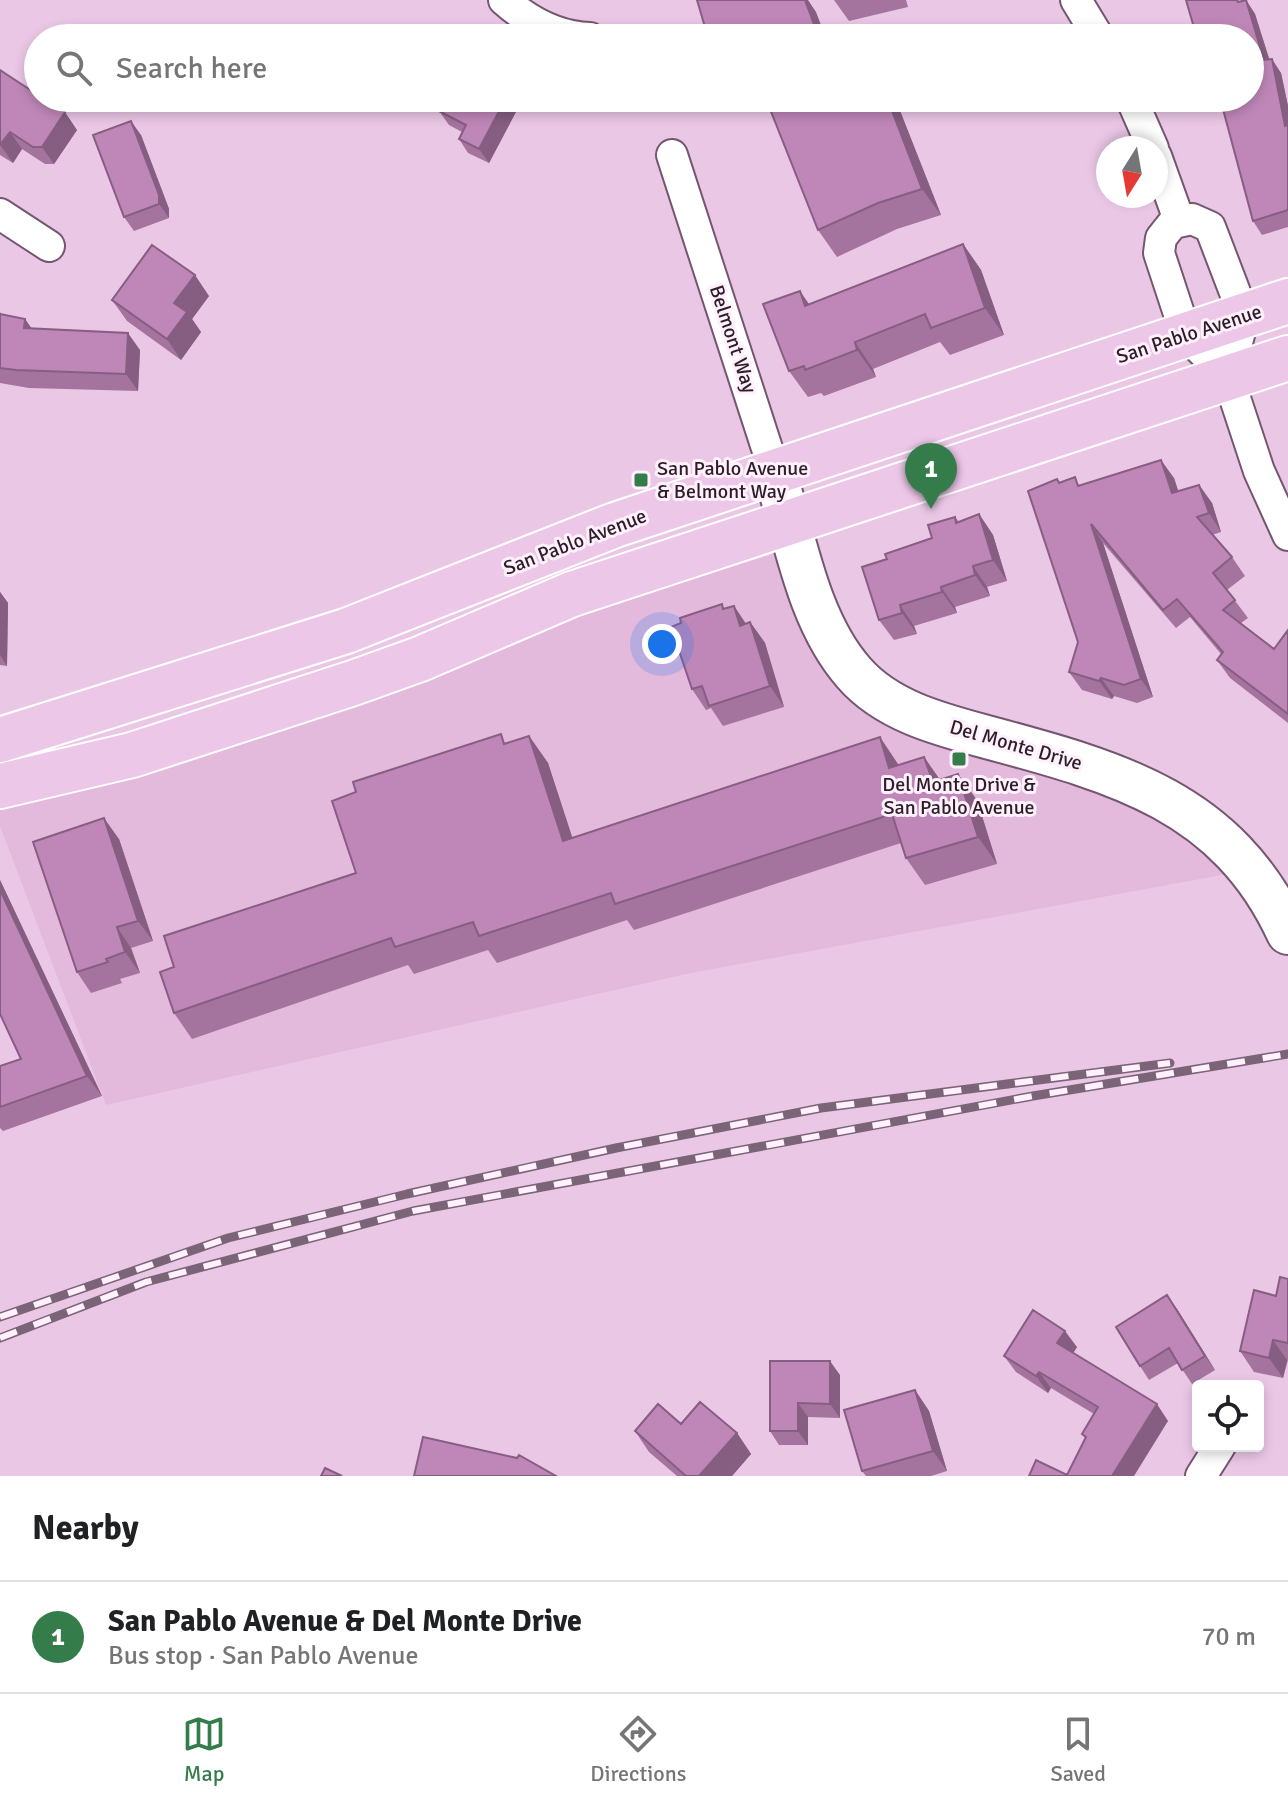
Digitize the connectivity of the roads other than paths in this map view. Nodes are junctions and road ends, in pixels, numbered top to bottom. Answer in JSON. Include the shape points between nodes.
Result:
{"nodes":[{"id":1,"x":504,"y":0,"type":"edge"},
{"id":2,"x":1076,"y":0,"type":"edge"},
{"id":3,"x":541,"y":24,"type":"edge"},
{"id":4,"x":1091,"y":24,"type":"edge"},
{"id":5,"x":1137,"y":112,"type":"edge"},
{"id":6,"x":1148,"y":136,"type":"edge"},
{"id":7,"x":672,"y":155,"type":"dead end"},
{"id":8,"x":1168,"y":189,"type":"edge"},
{"id":9,"x":0,"y":214,"type":"edge"},
{"id":10,"x":1179,"y":220,"type":"junction"},
{"id":11,"x":49,"y":246,"type":"dead end"},
{"id":12,"x":1288,"y":301,"type":"edge"},
{"id":13,"x":1244,"y":316,"type":"junction"},
{"id":14,"x":1186,"y":335,"type":"junction"},
{"id":15,"x":1288,"y":358,"type":"edge"},
{"id":16,"x":1228,"y":377,"type":"junction"},
{"id":17,"x":774,"y":470,"type":"junction"},
{"id":18,"x":791,"y":524,"type":"junction"},
{"id":19,"x":1288,"y":535,"type":"edge"},
{"id":20,"x":0,"y":740,"type":"edge"},
{"id":21,"x":0,"y":786,"type":"edge"},
{"id":22,"x":1288,"y":933,"type":"edge"},
{"id":23,"x":1216,"y":1452,"type":"edge"},
{"id":24,"x":1201,"y":1476,"type":"edge"}],
"edges":[{"from":1,"to":3,"type":"street"},
{"from":2,"to":4,"type":"street"},
{"from":5,"to":6,"type":"street"},
{"from":7,"to":17,"type":"street","name":"Belmont Way"},
{"from":8,"to":10,"type":"street"},
{"from":9,"to":11,"type":"street"},
{"from":10,"to":13,"type":"street","via":[[1199,220],[1210,227]]},
{"from":10,"to":14,"type":"street","via":[[1164,233],[1159,253]]},
{"from":12,"to":13,"type":"main road","name":"San Pablo Avenue"},
{"from":13,"to":14,"type":"main road","name":"San Pablo Avenue"},
{"from":13,"to":16,"type":"street"},
{"from":14,"to":16,"type":"street"},
{"from":14,"to":17,"type":"main road","name":"San Pablo Avenue"},
{"from":15,"to":16,"type":"main road"},
{"from":16,"to":18,"type":"main road"},
{"from":16,"to":19,"type":"street","via":[[1259,471]]},
{"from":17,"to":18,"type":"street","name":"Belmont Way"},
{"from":17,"to":20,"type":"main road","name":"San Pablo Avenue","via":[[615,525],[346,631]]},
{"from":18,"to":21,"type":"main road","via":[[572,594],[353,683],[132,755]]},
{"from":18,"to":22,"type":"street","name":"Del Monte Drive","via":[[830,638],[871,689],[920,716],[1109,772],[1159,794],[1210,829],[1244,862]]},
{"from":23,"to":24,"type":"street"}]}
